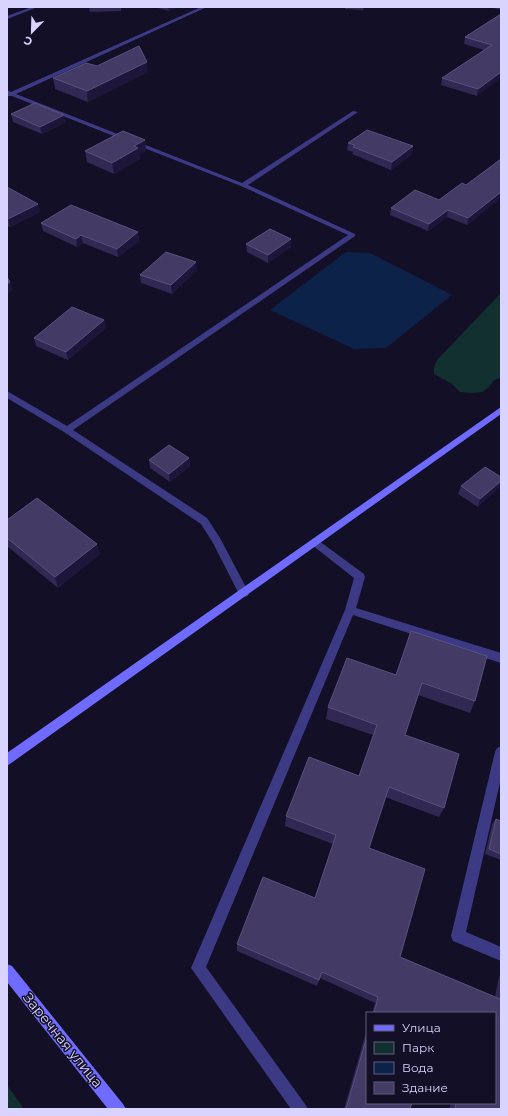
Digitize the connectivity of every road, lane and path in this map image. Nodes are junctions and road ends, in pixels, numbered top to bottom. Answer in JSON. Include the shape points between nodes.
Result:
{"nodes":[{"id":1,"x":36,"y":7,"type":"edge"},
{"id":2,"x":204,"y":7,"type":"edge"},
{"id":3,"x":7,"y":18,"type":"edge"},
{"id":4,"x":8,"y":94,"type":"edge"},
{"id":5,"x":355,"y":112,"type":"dead end"},
{"id":6,"x":243,"y":185,"type":"junction"},
{"id":7,"x":7,"y":394,"type":"edge"},
{"id":8,"x":501,"y":410,"type":"edge"},
{"id":9,"x":66,"y":430,"type":"junction"},
{"id":10,"x":315,"y":542,"type":"junction"},
{"id":11,"x":244,"y":593,"type":"junction"},
{"id":12,"x":350,"y":610,"type":"junction"},
{"id":13,"x":501,"y":658,"type":"edge"},
{"id":14,"x":501,"y":752,"type":"edge"},
{"id":15,"x":7,"y":760,"type":"edge"},
{"id":16,"x":501,"y":954,"type":"edge"},
{"id":17,"x":7,"y":971,"type":"edge"},
{"id":18,"x":118,"y":1109,"type":"edge"},
{"id":19,"x":300,"y":1109,"type":"edge"}],
"edges":[{"from":1,"to":3,"type":"lane"},
{"from":2,"to":4,"type":"lane"},
{"from":4,"to":6,"type":"lane"},
{"from":5,"to":6,"type":"lane"},
{"from":6,"to":9,"type":"lane","via":[[353,235]]},
{"from":7,"to":9,"type":"lane"},
{"from":8,"to":10,"type":"street"},
{"from":9,"to":11,"type":"lane","via":[[204,521]]},
{"from":10,"to":11,"type":"street"},
{"from":10,"to":12,"type":"lane","via":[[360,577]]},
{"from":11,"to":15,"type":"street"},
{"from":12,"to":13,"type":"lane"},
{"from":12,"to":19,"type":"lane","via":[[198,968]]},
{"from":14,"to":16,"type":"lane","via":[[458,936]]},
{"from":17,"to":18,"type":"street","name":"Заречная улица"}]}
